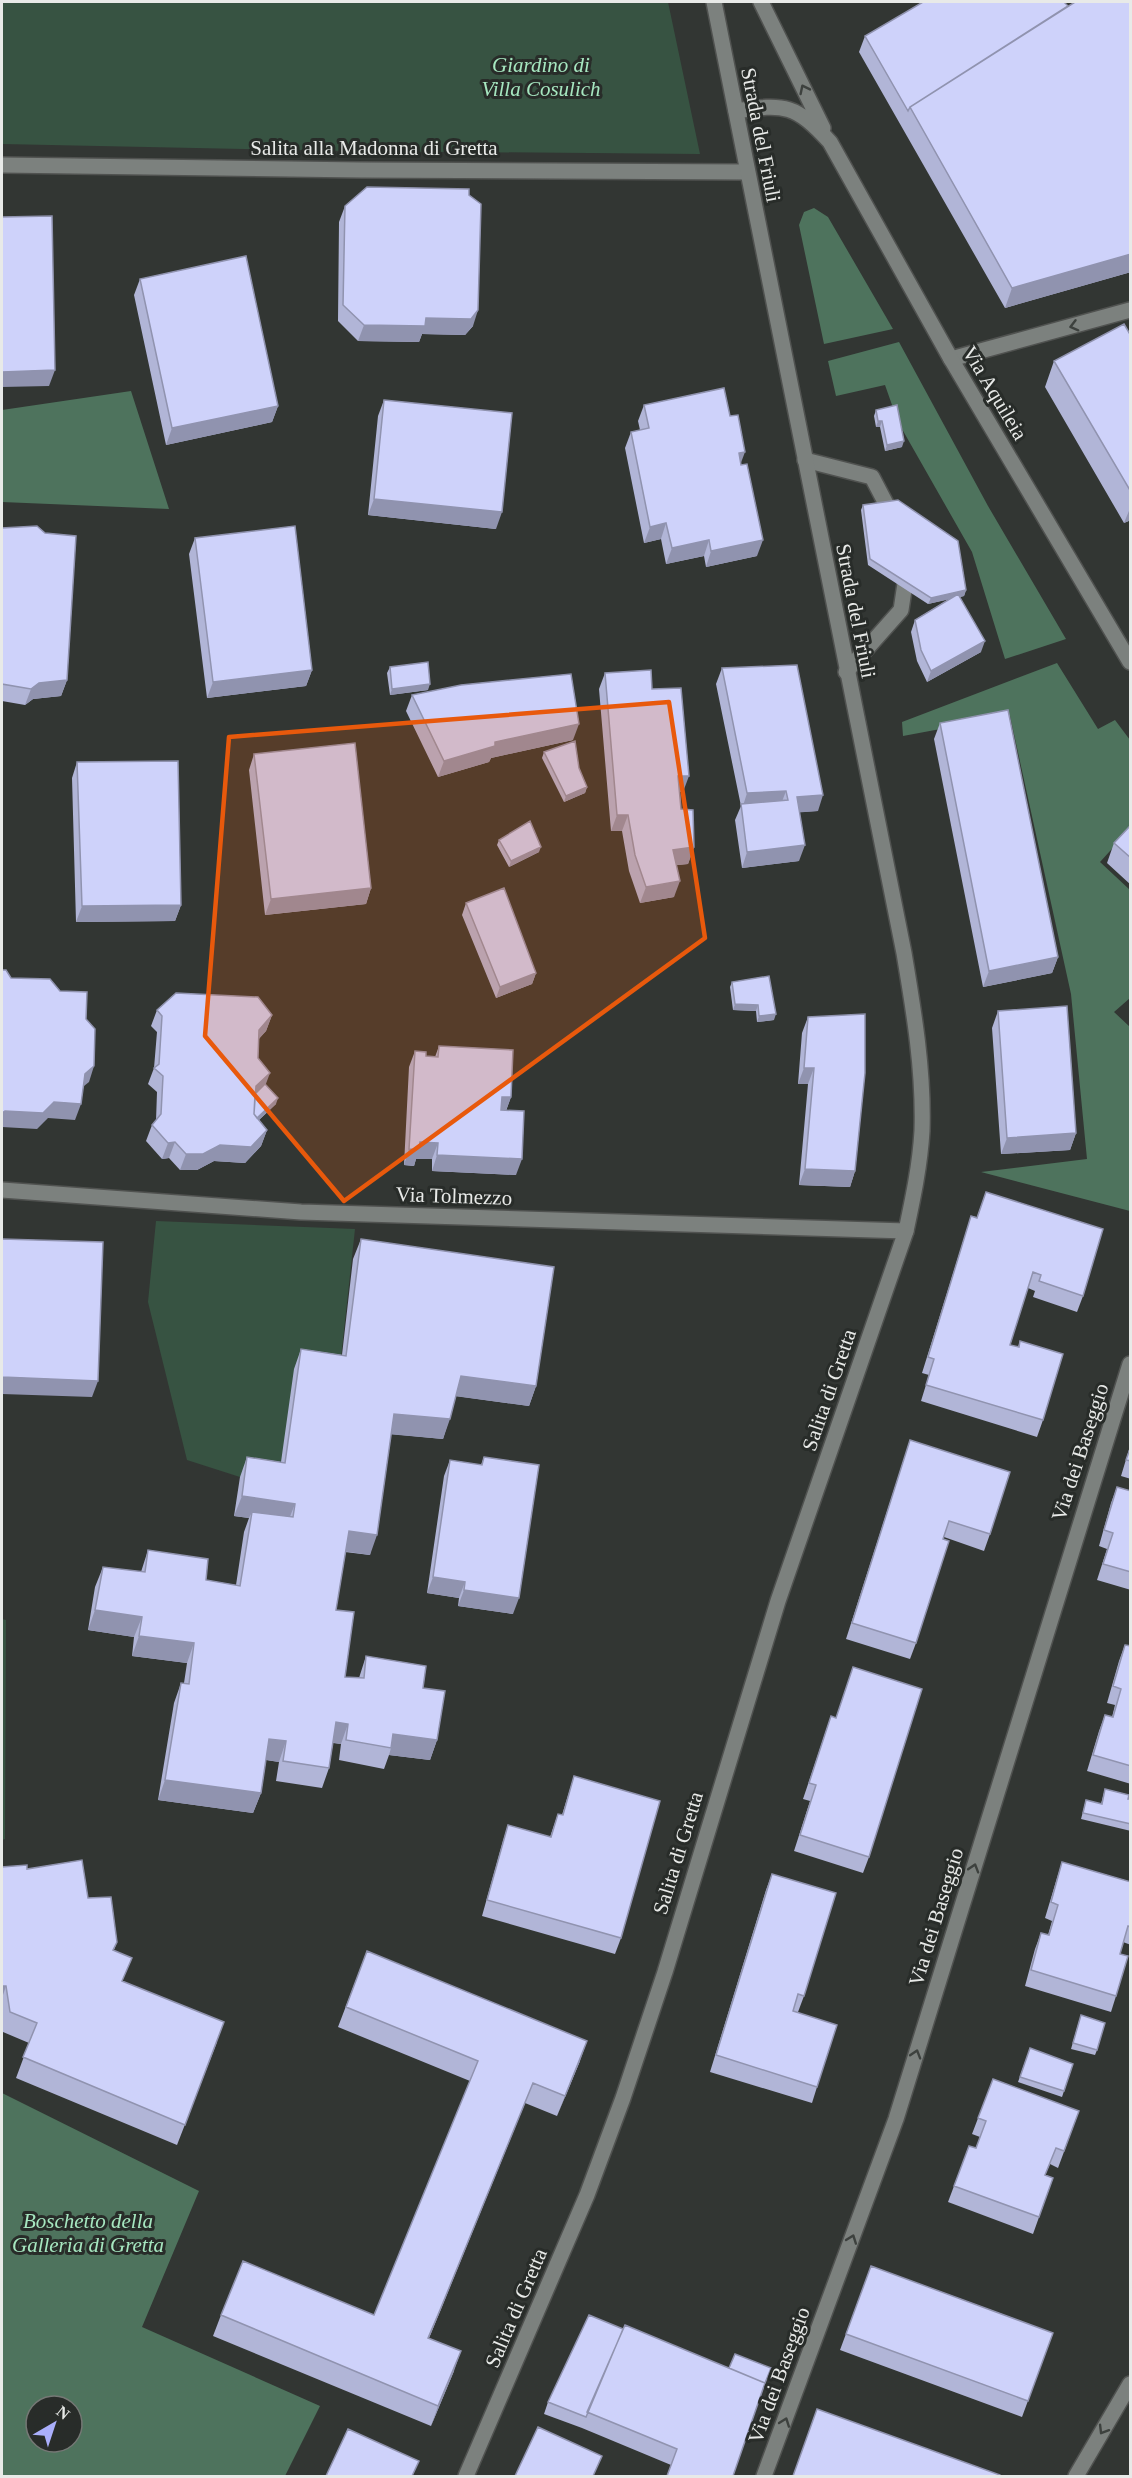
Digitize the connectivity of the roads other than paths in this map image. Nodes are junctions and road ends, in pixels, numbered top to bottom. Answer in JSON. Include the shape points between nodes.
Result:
{"nodes":[{"id":1,"x":714,"y":2,"type":"edge"},
{"id":2,"x":761,"y":2,"type":"edge"},
{"id":3,"x":736,"y":111,"type":"junction"},
{"id":4,"x":830,"y":142,"type":"junction"},
{"id":5,"x":2,"y":165,"type":"edge"},
{"id":6,"x":747,"y":172,"type":"junction"},
{"id":7,"x":1131,"y":310,"type":"edge"},
{"id":8,"x":951,"y":359,"type":"junction"},
{"id":9,"x":806,"y":460,"type":"junction"},
{"id":10,"x":901,"y":534,"type":"edge"},
{"id":11,"x":909,"y":553,"type":"edge"},
{"id":12,"x":1131,"y":662,"type":"edge"},
{"id":13,"x":846,"y":672,"type":"junction"},
{"id":14,"x":2,"y":1190,"type":"edge"},
{"id":15,"x":906,"y":1231,"type":"junction"},
{"id":16,"x":1131,"y":1364,"type":"edge"},
{"id":17,"x":1131,"y":2384,"type":"edge"},
{"id":18,"x":466,"y":2476,"type":"edge"},
{"id":19,"x":764,"y":2476,"type":"edge"},
{"id":20,"x":1076,"y":2476,"type":"edge"}],
"edges":[{"from":1,"to":3,"type":"street","name":"Strada del Friuli"},
{"from":4,"to":2,"type":"street","name":"Via Aquileia","one_way":true},
{"from":3,"to":4,"type":"street","name":"Via Aquileia","via":[[787,107],[812,122]]},
{"from":3,"to":6,"type":"street","name":"Strada del Friuli"},
{"from":4,"to":8,"type":"street","name":"Via Aquileia"},
{"from":5,"to":6,"type":"street","name":"Salita alla Madonna di Gretta"},
{"from":6,"to":9,"type":"street","name":"Strada del Friuli"},
{"from":7,"to":8,"type":"street","one_way":true},
{"from":8,"to":12,"type":"street","name":"Via Aquileia"},
{"from":9,"to":10,"type":"street","via":[[872,477]]},
{"from":9,"to":13,"type":"street","name":"Strada del Friuli"},
{"from":11,"to":13,"type":"street","via":[[901,610]]},
{"from":13,"to":15,"type":"street","name":"Strada del Friuli","via":[[916,1022],[922,1131]]},
{"from":14,"to":15,"type":"street","name":"Via Tolmezzo","via":[[301,1212]]},
{"from":15,"to":18,"type":"street","name":"Salita di Gretta","via":[[778,1601],[623,2098],[587,2195]]},
{"from":19,"to":16,"type":"street","name":"Via dei Baseggio","one_way":true,"via":[[896,2119]]},
{"from":17,"to":20,"type":"street","one_way":true}]}
